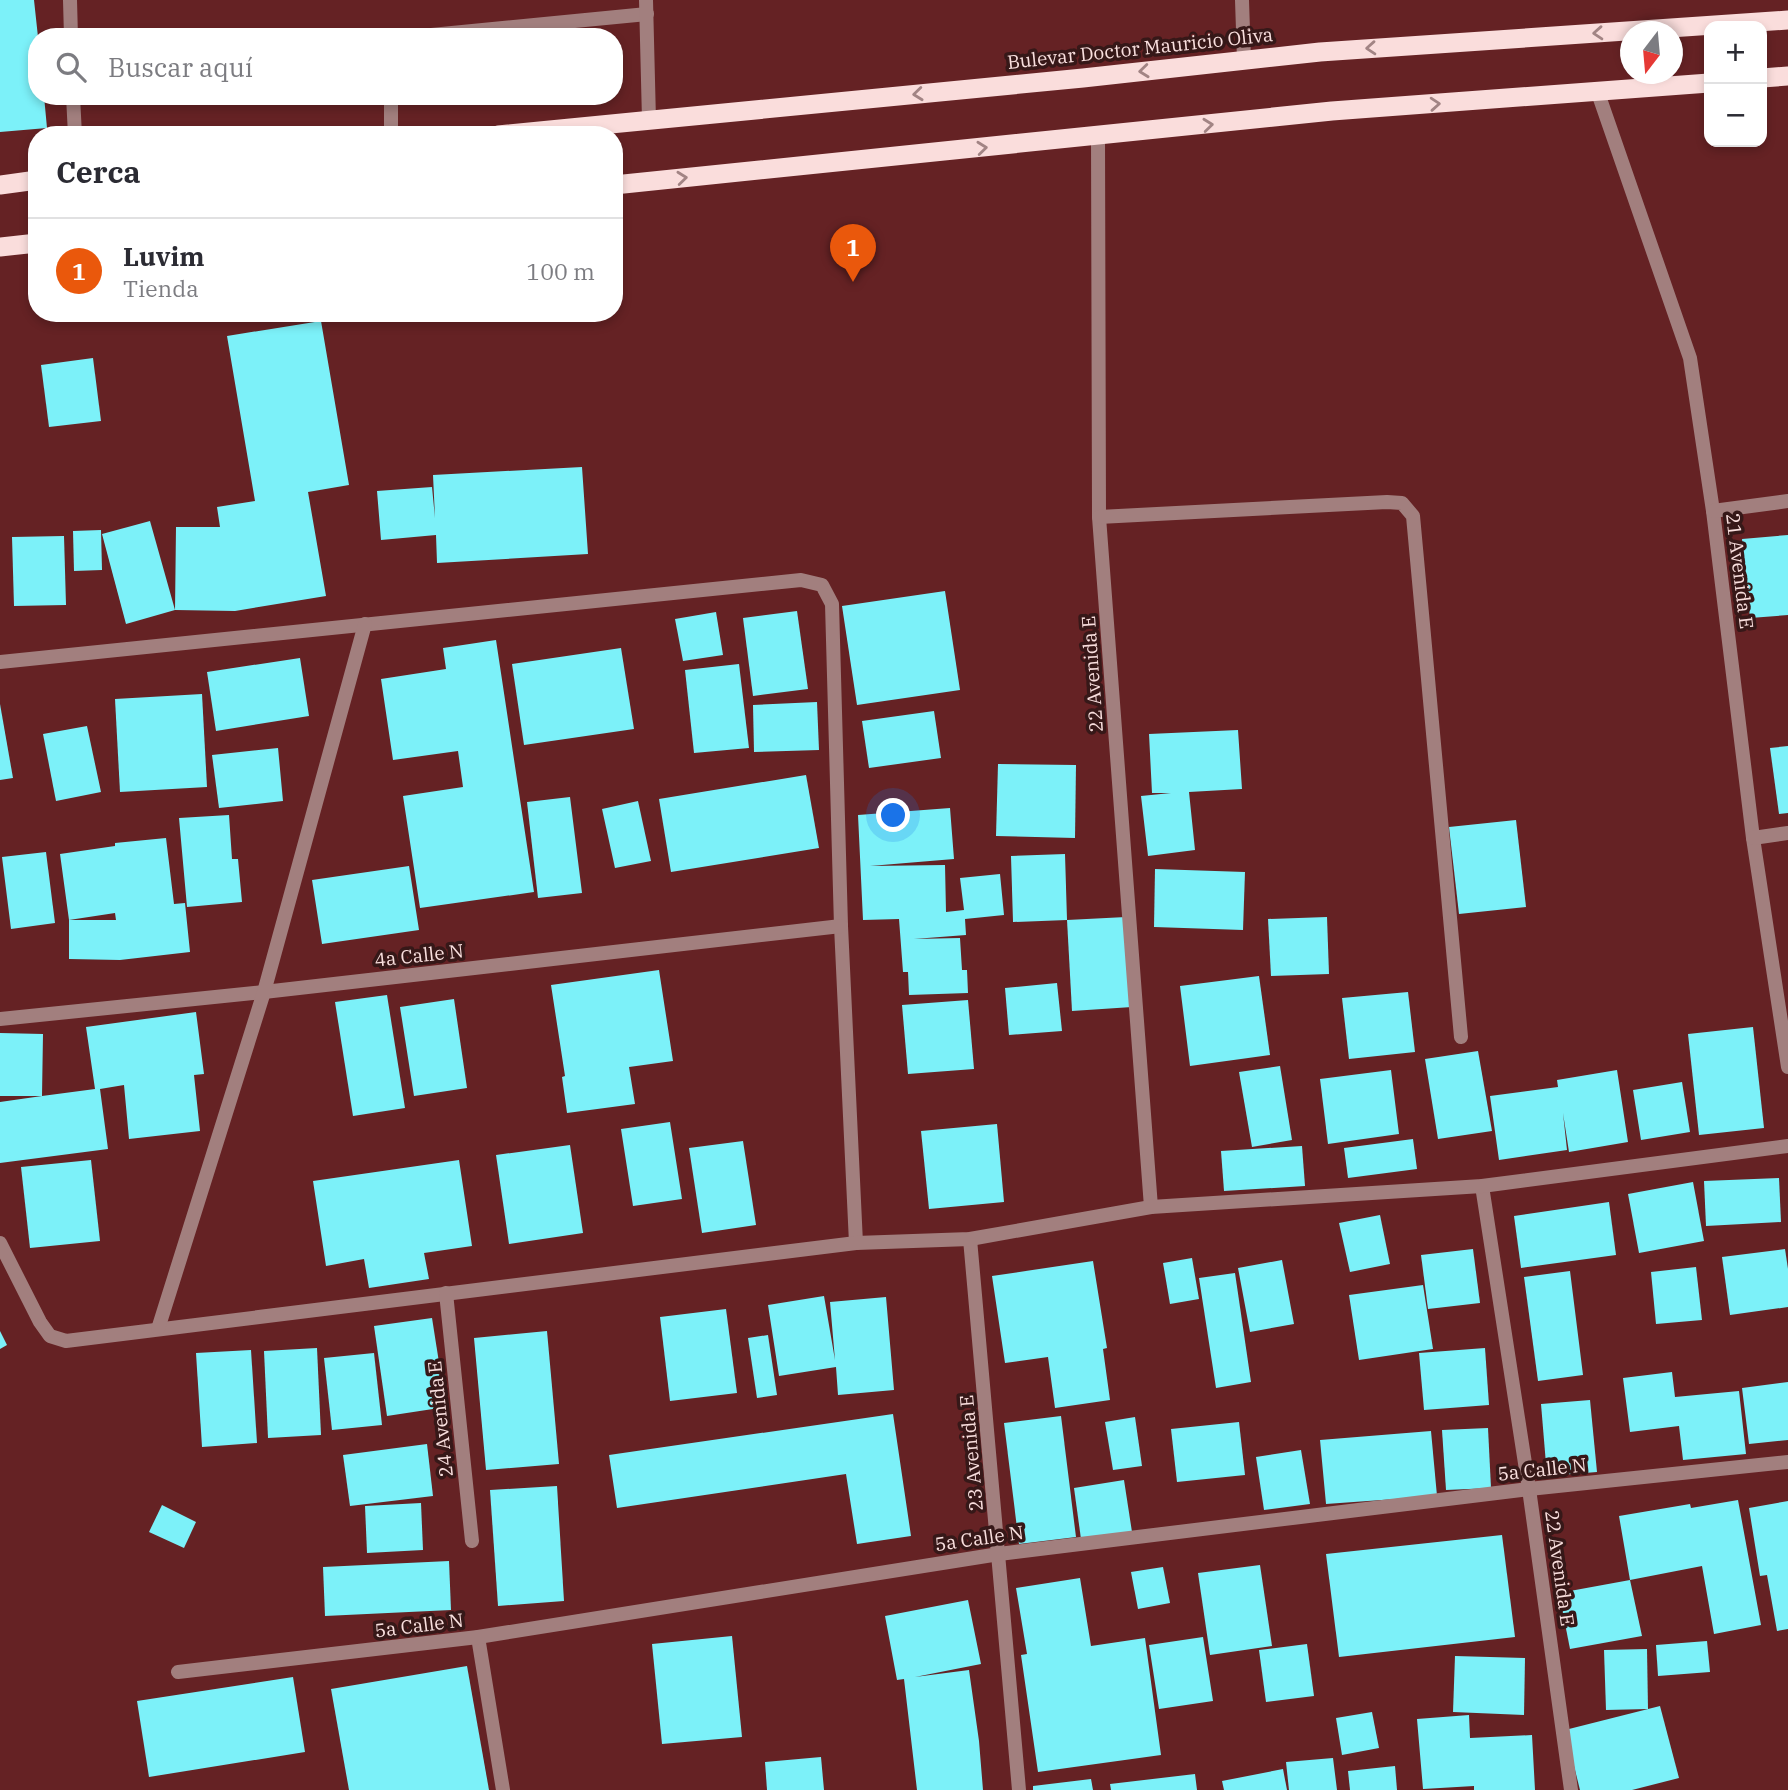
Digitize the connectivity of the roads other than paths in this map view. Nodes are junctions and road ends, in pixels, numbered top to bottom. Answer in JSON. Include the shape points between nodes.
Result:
{"nodes":[{"id":1,"x":70,"y":0,"type":"edge"},
{"id":2,"x":1242,"y":0,"type":"edge"},
{"id":3,"x":646,"y":7,"type":"edge"},
{"id":4,"x":1788,"y":20,"type":"edge"},
{"id":5,"x":71,"y":28,"type":"edge"},
{"id":6,"x":482,"y":28,"type":"edge"},
{"id":7,"x":1244,"y":60,"type":"junction"},
{"id":8,"x":1788,"y":76,"type":"edge"},
{"id":9,"x":1767,"y":78,"type":"edge"},
{"id":10,"x":1704,"y":83,"type":"edge"},
{"id":11,"x":1598,"y":93,"type":"junction"},
{"id":12,"x":73,"y":105,"type":"edge"},
{"id":13,"x":391,"y":105,"type":"edge"},
{"id":14,"x":649,"y":120,"type":"junction"},
{"id":15,"x":75,"y":126,"type":"edge"},
{"id":16,"x":391,"y":126,"type":"edge"},
{"id":17,"x":589,"y":126,"type":"edge"},
{"id":18,"x":1098,"y":137,"type":"junction"},
{"id":19,"x":28,"y":181,"type":"edge"},
{"id":20,"x":623,"y":184,"type":"edge"},
{"id":21,"x":0,"y":185,"type":"edge"},
{"id":22,"x":28,"y":244,"type":"edge"},
{"id":23,"x":0,"y":247,"type":"edge"},
{"id":24,"x":1788,"y":501,"type":"edge"},
{"id":25,"x":1713,"y":511,"type":"junction"},
{"id":26,"x":1099,"y":517,"type":"junction"},
{"id":27,"x":365,"y":624,"type":"junction"},
{"id":28,"x":0,"y":662,"type":"edge"},
{"id":29,"x":1788,"y":833,"type":"edge"},
{"id":30,"x":1753,"y":838,"type":"junction"},
{"id":31,"x":841,"y":926,"type":"junction"},
{"id":32,"x":264,"y":992,"type":"junction"},
{"id":33,"x":0,"y":1020,"type":"edge"},
{"id":34,"x":1461,"y":1037,"type":"dead end"},
{"id":35,"x":1788,"y":1067,"type":"edge"},
{"id":36,"x":1788,"y":1146,"type":"edge"},
{"id":37,"x":1482,"y":1186,"type":"junction"},
{"id":38,"x":1151,"y":1207,"type":"junction"},
{"id":39,"x":970,"y":1239,"type":"junction"},
{"id":40,"x":0,"y":1243,"type":"edge"},
{"id":41,"x":856,"y":1243,"type":"junction"},
{"id":42,"x":446,"y":1293,"type":"junction"},
{"id":43,"x":158,"y":1329,"type":"junction"},
{"id":44,"x":1788,"y":1462,"type":"edge"},
{"id":45,"x":1529,"y":1489,"type":"junction"},
{"id":46,"x":472,"y":1541,"type":"dead end"},
{"id":47,"x":999,"y":1554,"type":"junction"},
{"id":48,"x":478,"y":1637,"type":"junction"},
{"id":49,"x":178,"y":1672,"type":"dead end"},
{"id":50,"x":503,"y":1790,"type":"edge"},
{"id":51,"x":1019,"y":1790,"type":"edge"},
{"id":52,"x":1572,"y":1790,"type":"edge"}],
"edges":[{"from":1,"to":5,"type":"street"},
{"from":2,"to":7,"type":"street"},
{"from":3,"to":6,"type":"street"},
{"from":3,"to":14,"type":"street"},
{"from":4,"to":7,"type":"highway","name":"Bulevar Doctor Mauricio Oliva","one_way":true},
{"from":7,"to":14,"type":"highway","name":"Bulevar Doctor Mauricio Oliva","one_way":true},
{"from":8,"to":9,"type":"highway"},
{"from":10,"to":11,"type":"highway"},
{"from":18,"to":11,"type":"highway","one_way":true,"via":[[1332,111]]},
{"from":11,"to":25,"type":"street","name":"21 Avenida E","via":[[1690,358]]},
{"from":12,"to":15,"type":"street"},
{"from":13,"to":16,"type":"street"},
{"from":14,"to":17,"type":"highway","name":"Bulevar Doctor Mauricio Oliva"},
{"from":20,"to":18,"type":"highway","one_way":true},
{"from":18,"to":26,"type":"street","name":"22 Avenida E"},
{"from":19,"to":21,"type":"highway"},
{"from":22,"to":23,"type":"highway"},
{"from":24,"to":25,"type":"street"},
{"from":25,"to":30,"type":"street","name":"21 Avenida E"},
{"from":26,"to":34,"type":"street","via":[[1387,502],[1402,503],[1413,516]]},
{"from":26,"to":38,"type":"street","name":"22 Avenida E"},
{"from":27,"to":28,"type":"street"},
{"from":27,"to":31,"type":"street","via":[[801,580],[822,585],[832,604]]},
{"from":27,"to":32,"type":"street"},
{"from":29,"to":30,"type":"street"},
{"from":30,"to":35,"type":"street","name":"21 Avenida E"},
{"from":31,"to":32,"type":"street","name":"4a Calle N"},
{"from":31,"to":41,"type":"street"},
{"from":32,"to":33,"type":"street","name":"4a Calle N"},
{"from":32,"to":43,"type":"street"},
{"from":36,"to":37,"type":"street"},
{"from":37,"to":38,"type":"street"},
{"from":37,"to":45,"type":"street","name":"22 Avenida E"},
{"from":38,"to":39,"type":"street"},
{"from":39,"to":41,"type":"street"},
{"from":39,"to":47,"type":"street","name":"23 Avenida E"},
{"from":40,"to":43,"type":"street","via":[[50,1336],[66,1341]]},
{"from":41,"to":42,"type":"street"},
{"from":42,"to":43,"type":"street"},
{"from":42,"to":46,"type":"street","name":"24 Avenida E"},
{"from":44,"to":45,"type":"street","name":"5a Calle N"},
{"from":45,"to":47,"type":"street","name":"5a Calle N"},
{"from":45,"to":52,"type":"street","name":"22 Avenida E"},
{"from":47,"to":48,"type":"street","name":"5a Calle N"},
{"from":47,"to":51,"type":"street","name":"23 Avenida E"},
{"from":48,"to":49,"type":"street","name":"5a Calle N"},
{"from":48,"to":50,"type":"street"}]}
